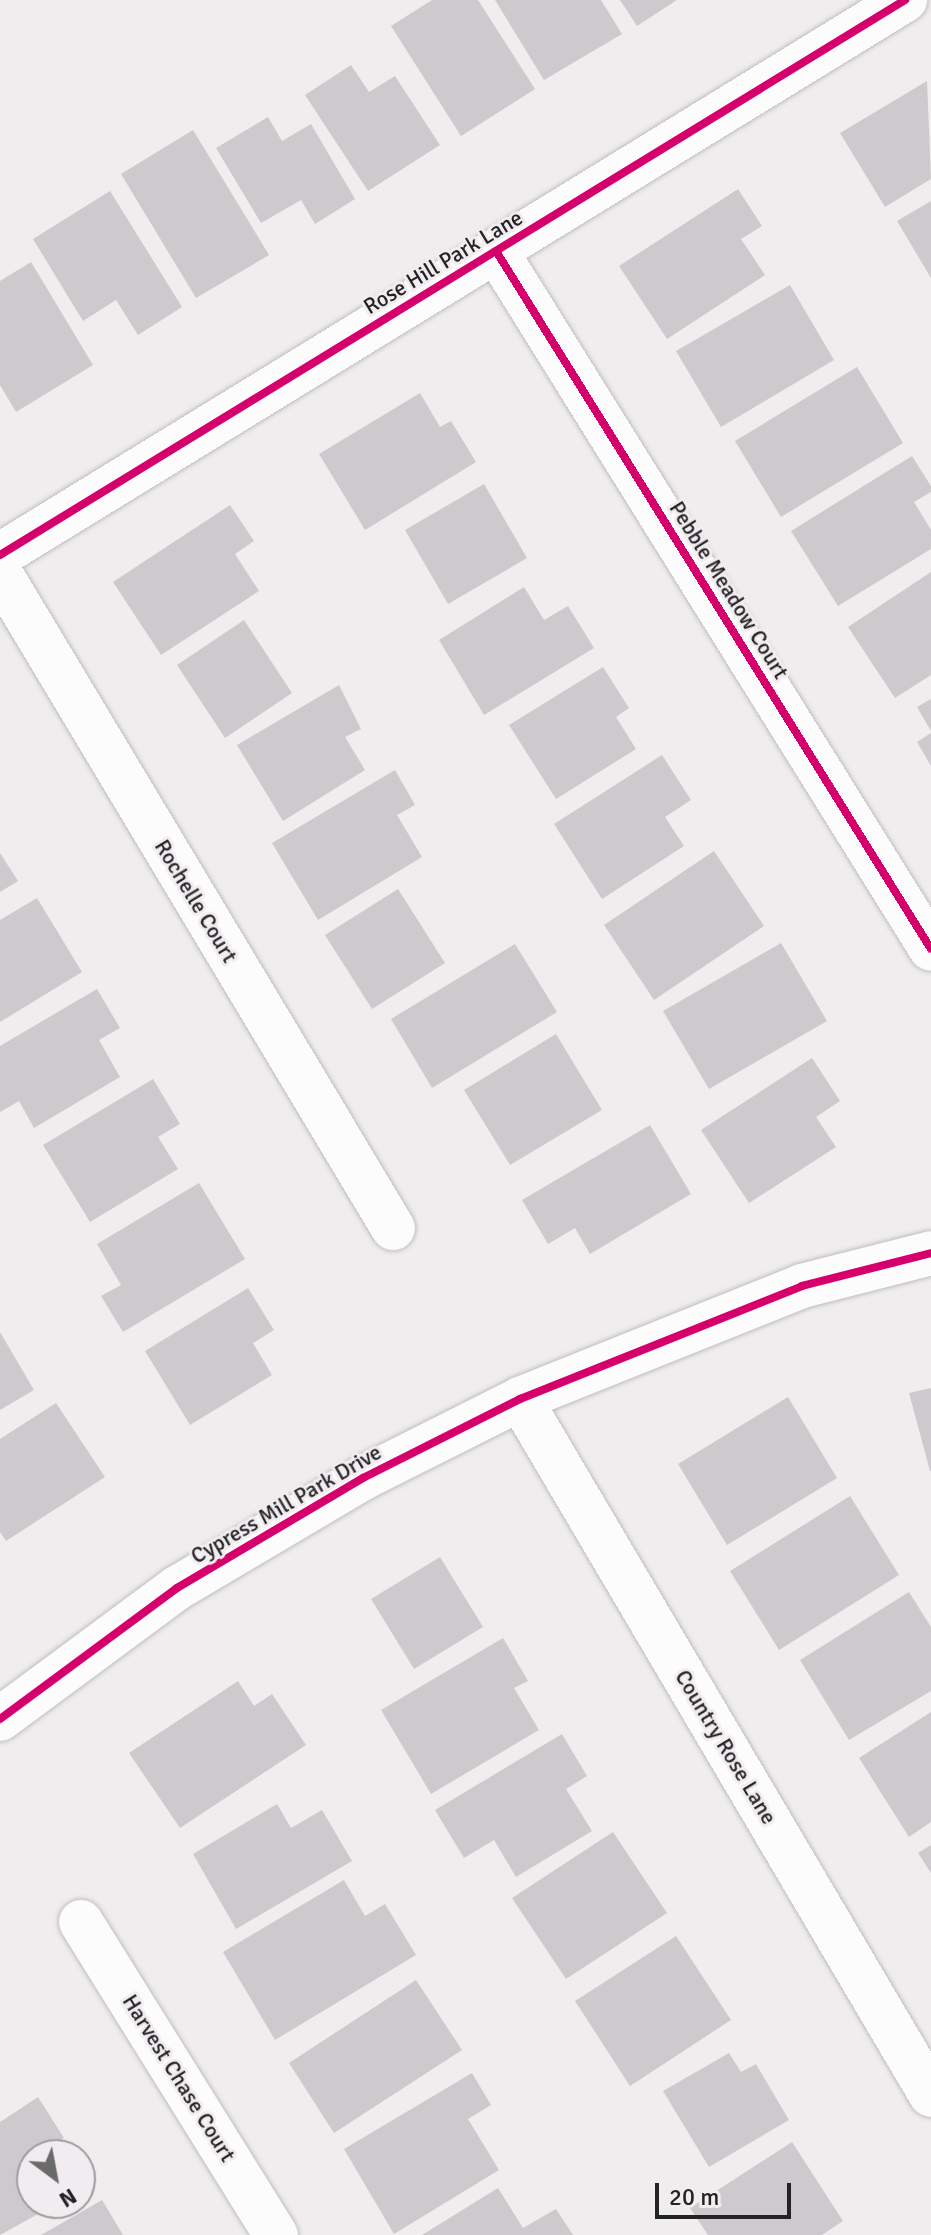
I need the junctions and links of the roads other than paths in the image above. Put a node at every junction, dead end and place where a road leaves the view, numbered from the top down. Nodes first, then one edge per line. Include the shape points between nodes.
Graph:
1 (905, 0) edge
2 (496, 251) junction
3 (0, 555) edge
4 (0, 573) edge
5 (931, 949) edge
6 (393, 1228) dead end
7 (931, 1253) edge
8 (520, 1399) junction
9 (1, 1716) edge
10 (81, 1922) dead end
11 (931, 2095) edge
12 (276, 2235) edge

1 - 2 street, Rose Hill Park Lane
2 - 3 street, Rose Hill Park Lane
2 - 5 street, Pebble Meadow Court
4 - 6 street, Rochelle Court
7 - 8 street, Cypress Mill Park Drive via 802,1286
8 - 9 street, Cypress Mill Park Drive via 363,1478 177,1588
8 - 11 street, Country Rose Lane
10 - 12 street, Harvest Chase Court

